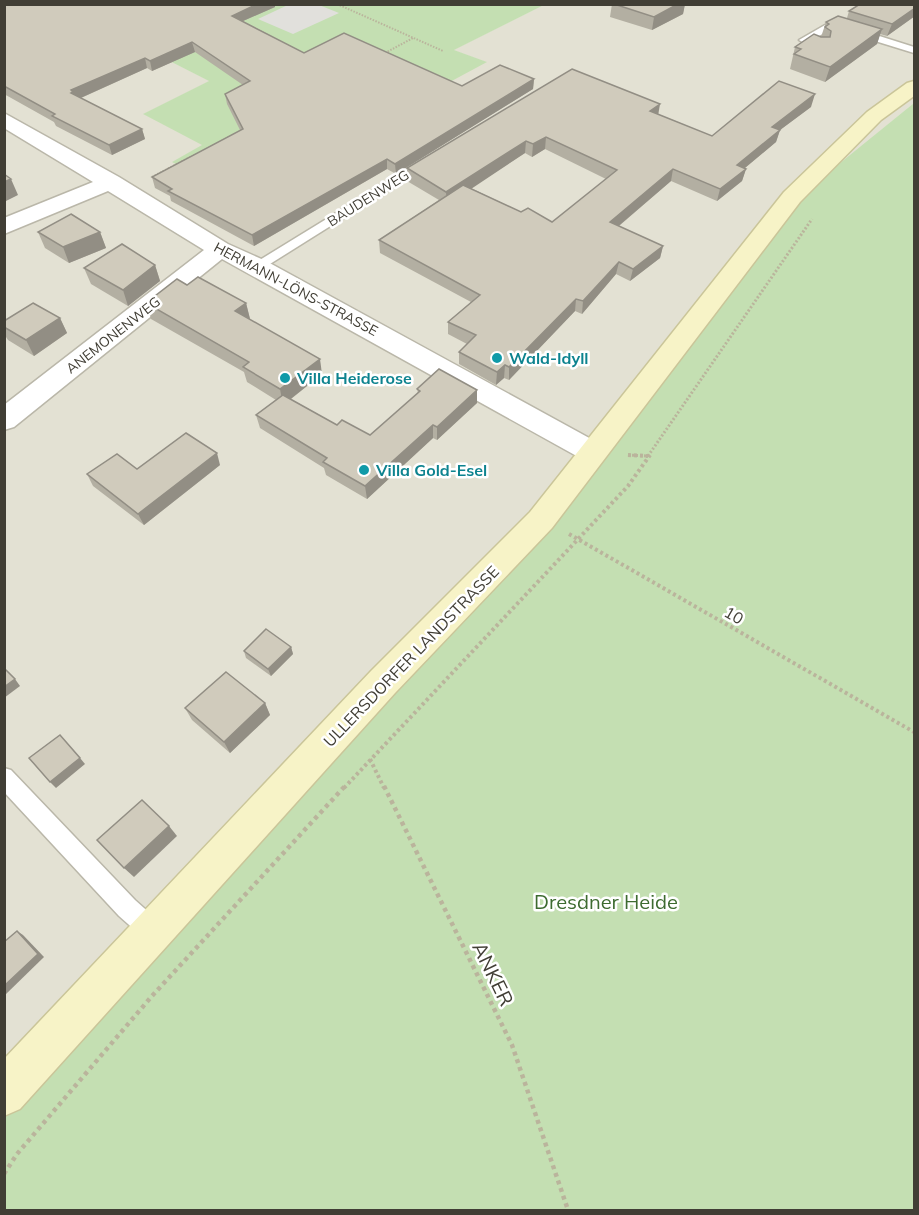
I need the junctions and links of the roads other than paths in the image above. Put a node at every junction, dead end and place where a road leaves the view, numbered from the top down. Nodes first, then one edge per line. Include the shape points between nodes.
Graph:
1 (820, 48) edge
2 (915, 50) edge
3 (915, 87) edge
4 (4, 119) edge
5 (439, 154) edge
6 (118, 187) junction
7 (4, 227) edge
8 (220, 249) junction
9 (257, 266) junction
10 (4, 420) edge
11 (592, 452) junction
12 (4, 777) edge
13 (154, 932) junction
14 (4, 1093) edge

1 - 2 lane via 804,40 832,24
3 - 11 main road, ULLERSDORFER LANDSTRASSE via 874,116 792,197
4 - 6 street, HERMANN-LÖNS-STRASSE
5 - 9 lane, BAUDENWEG
6 - 7 street
6 - 8 street, HERMANN-LÖNS-STRASSE
8 - 9 street, HERMANN-LÖNS-STRASSE
8 - 10 street, ANEMONENWEG
9 - 11 street, HERMANN-LÖNS-STRASSE
11 - 13 main road, ULLERSDORFER LANDSTRASSE via 541,520 383,681
12 - 13 lane
13 - 14 main road, ULLERSDORFER LANDSTRASSE

